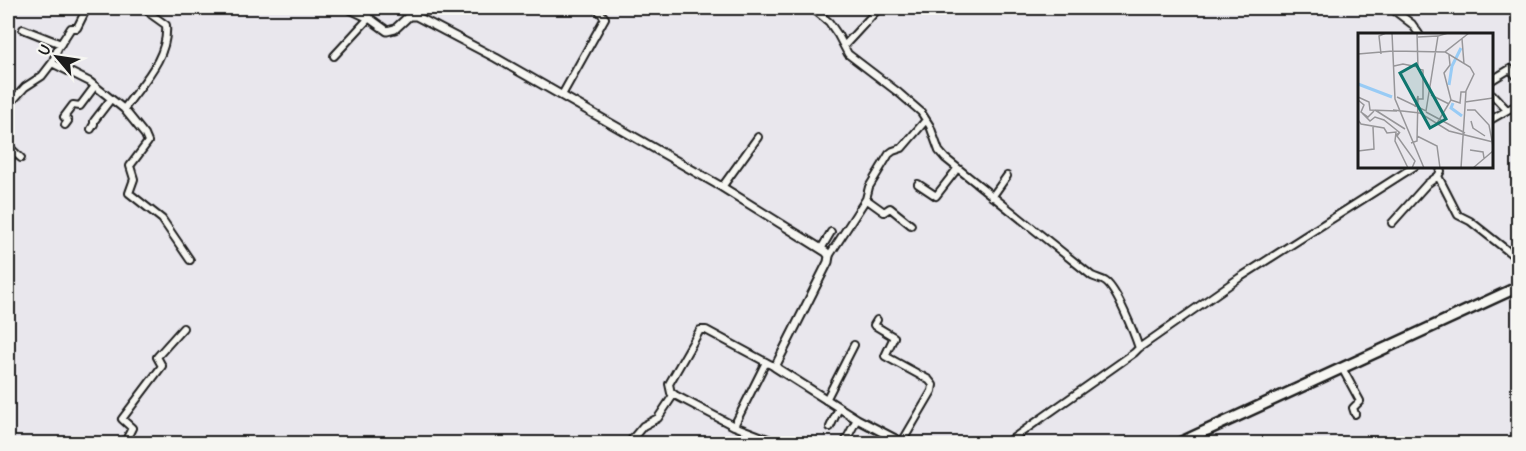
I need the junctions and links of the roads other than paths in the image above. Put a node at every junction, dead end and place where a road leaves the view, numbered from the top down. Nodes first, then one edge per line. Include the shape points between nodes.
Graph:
1 (87, 8) edge
2 (146, 8) edge
3 (348, 8) edge
4 (601, 8) edge
5 (812, 8) edge
6 (879, 8) edge
7 (1391, 8) edge
8 (369, 18) junction
9 (23, 29) dead end
10 (1418, 33) edge
11 (61, 44) junction
12 (844, 46) junction
13 (334, 56) dead end
14 (52, 63) junction
15 (1518, 78) edge
16 (1493, 79) edge
17 (95, 86) junction
18 (562, 95) junction
19 (1493, 96) edge
20 (111, 99) junction
21 (1518, 104) edge
22 (8, 106) edge
23 (124, 109) junction
24 (1507, 110) junction
25 (1493, 118) edge
26 (926, 120) junction
27 (65, 125) dead end
28 (91, 129) dead end
29 (758, 137) dead end
30 (8, 146) edge
31 (21, 158) dead end
32 (1412, 168) edge
33 (1440, 168) edge
34 (957, 169) junction
35 (1007, 176) dead end
36 (1438, 176) junction
37 (918, 184) dead end
38 (722, 187) junction
39 (992, 197) junction
40 (867, 199) junction
41 (1392, 223) dead end
42 (911, 225) dead end
43 (831, 232) dead end
44 (821, 249) junction
45 (828, 256) junction
46 (1518, 259) edge
47 (190, 260) dead end
48 (1518, 287) edge
49 (876, 320) dead end
50 (183, 328) dead end
51 (854, 345) dead end
52 (1139, 348) junction
53 (766, 362) junction
54 (775, 367) junction
55 (1342, 368) junction
56 (674, 394) junction
57 (826, 400) junction
58 (839, 408) junction
59 (1355, 414) dead end
60 (857, 419) junction
61 (734, 426) junction
62 (830, 427) dead end
63 (904, 443) edge
64 (124, 444) edge
65 (628, 444) edge
66 (781, 444) edge
67 (844, 444) edge
68 (1005, 444) edge
69 (1177, 444) edge

1 - 11 street via 77,28 71,28
2 - 23 street via 166,25 164,49
3 - 8 street
4 - 18 street via 605,18
5 - 12 street via 829,22
6 - 12 street
7 - 10 street
8 - 13 street
8 - 18 street via 390,31 409,16 416,16
9 - 11 street
11 - 14 street
12 - 26 street via 848,54 899,93
14 - 17 street
14 - 22 street
15 - 16 street via 1510,69
17 - 20 street
17 - 27 street via 80,106 73,105 64,117 68,121
18 - 38 street
19 - 24 street
20 - 23 street
20 - 28 street
21 - 24 street
23 - 47 street via 148,142 130,166 134,179 129,193 162,219
24 - 25 street
26 - 34 street via 939,151
26 - 40 street via 902,148 890,154 869,187
29 - 38 street
30 - 31 street
32 - 52 street via 1239,278
33 - 36 street
34 - 37 street via 936,196
34 - 39 street
35 - 39 street
36 - 41 street
36 - 46 street via 1458,215
38 - 44 street
39 - 52 street via 1092,276 1106,282
40 - 42 street via 884,212 889,208
40 - 45 street
43 - 44 street
44 - 45 street
45 - 54 street via 816,289
48 - 55 main road
49 - 63 street via 875,326 894,337 885,356 933,385
50 - 64 street via 157,357 162,366 122,418 132,430
51 - 57 street
52 - 68 street
53 - 54 street
53 - 56 street via 700,330 669,384
53 - 61 street
54 - 57 street
55 - 59 street via 1360,400 1353,408
55 - 69 main road
56 - 61 street
56 - 65 street via 658,418 643,426
57 - 58 street
58 - 60 street
58 - 62 street
60 - 63 street
60 - 67 street
61 - 66 street

